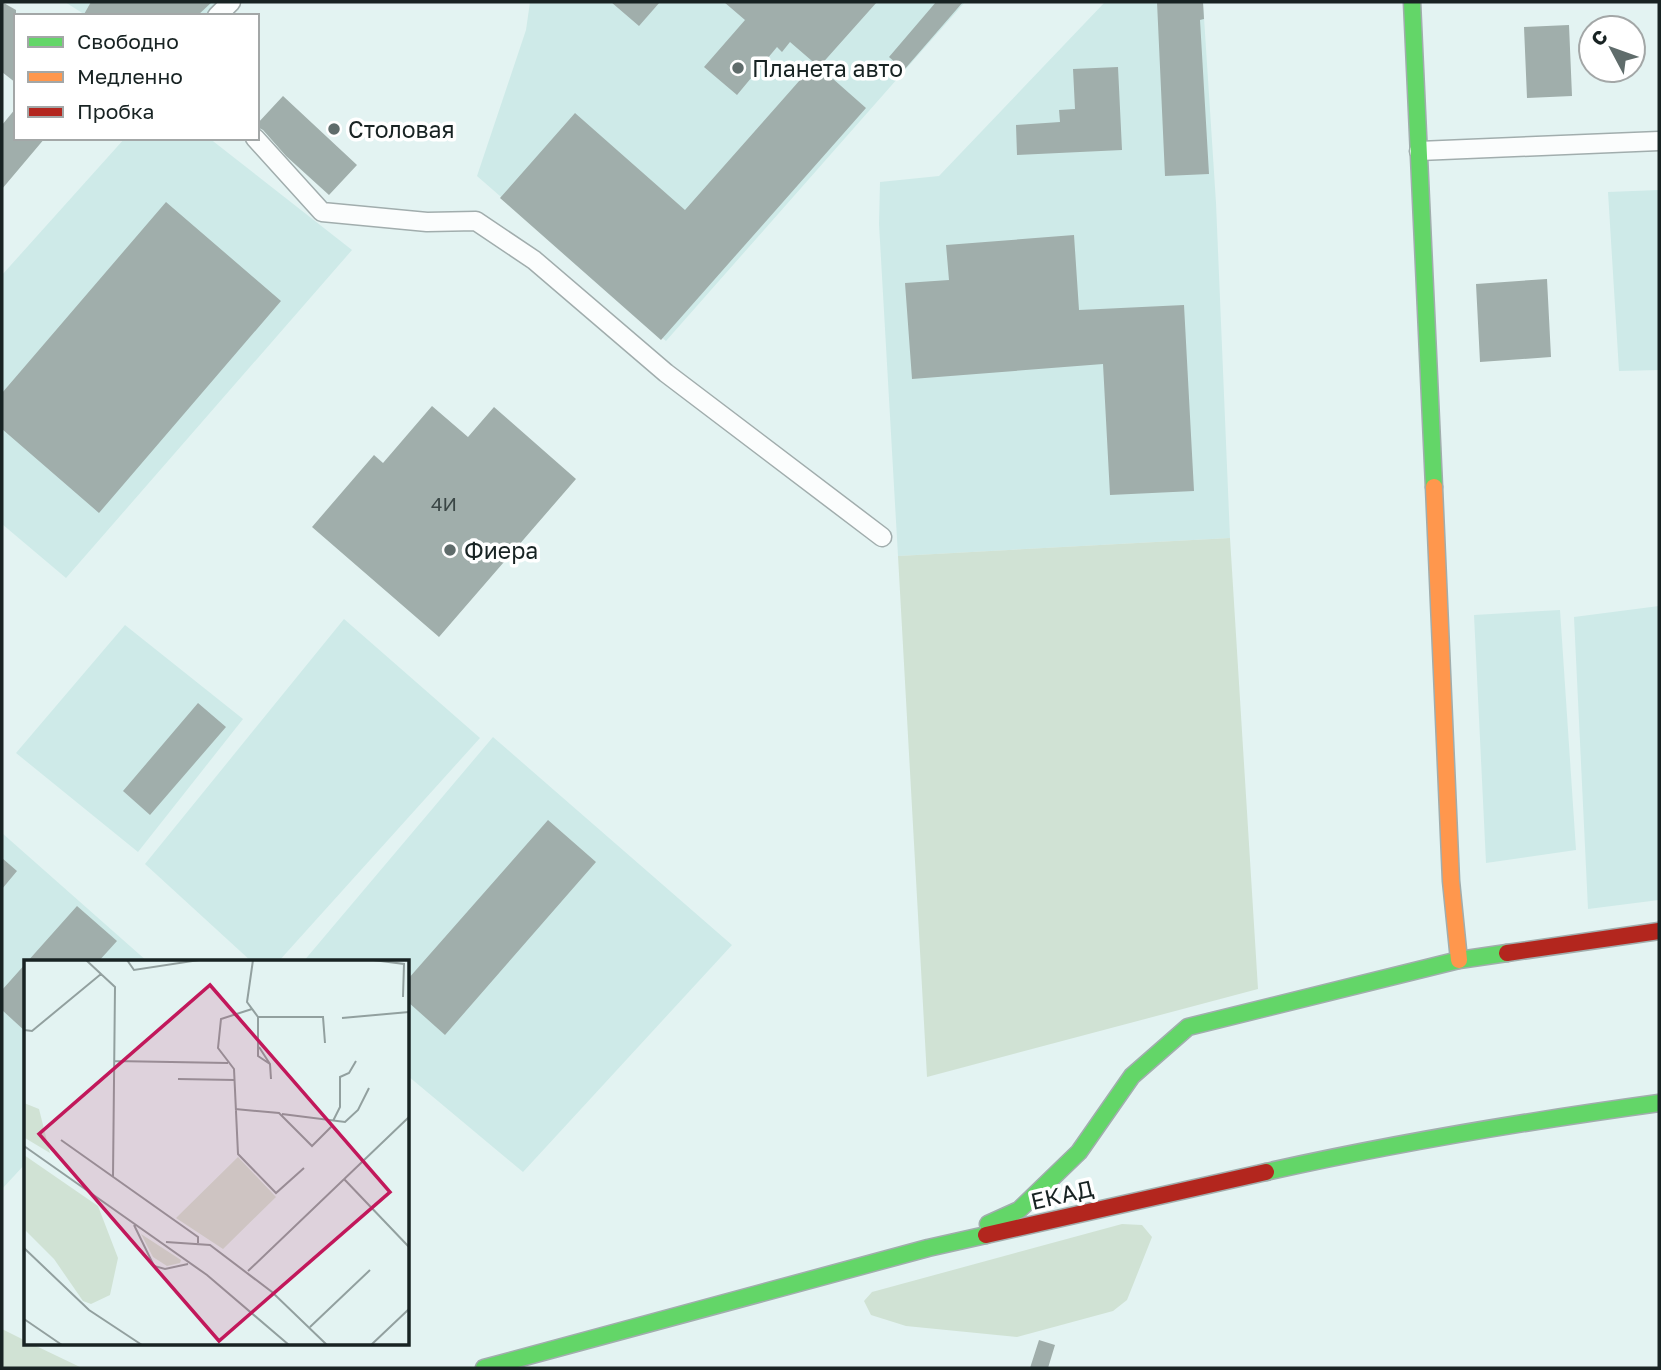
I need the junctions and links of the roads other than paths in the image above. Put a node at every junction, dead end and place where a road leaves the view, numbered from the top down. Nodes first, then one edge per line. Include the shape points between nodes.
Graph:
1 (1412, 2) edge
2 (257, 140) edge
3 (1659, 141) edge
4 (1419, 151) junction
5 (882, 537) dead end
6 (1659, 931) edge
7 (1459, 960) junction
8 (1659, 1103) edge
9 (942, 1245) junction
10 (484, 1368) edge

1 - 4 main road
2 - 5 street via 322,212 427,222 476,221 512,243 666,373
3 - 4 street
4 - 7 main road via 1451,881
6 - 7 main road
7 - 9 main road via 1188,1027 1132,1076 1079,1152 1019,1210
8 - 9 main road, ЕКАД via 1314,1161
9 - 10 main road, ЕКАД

